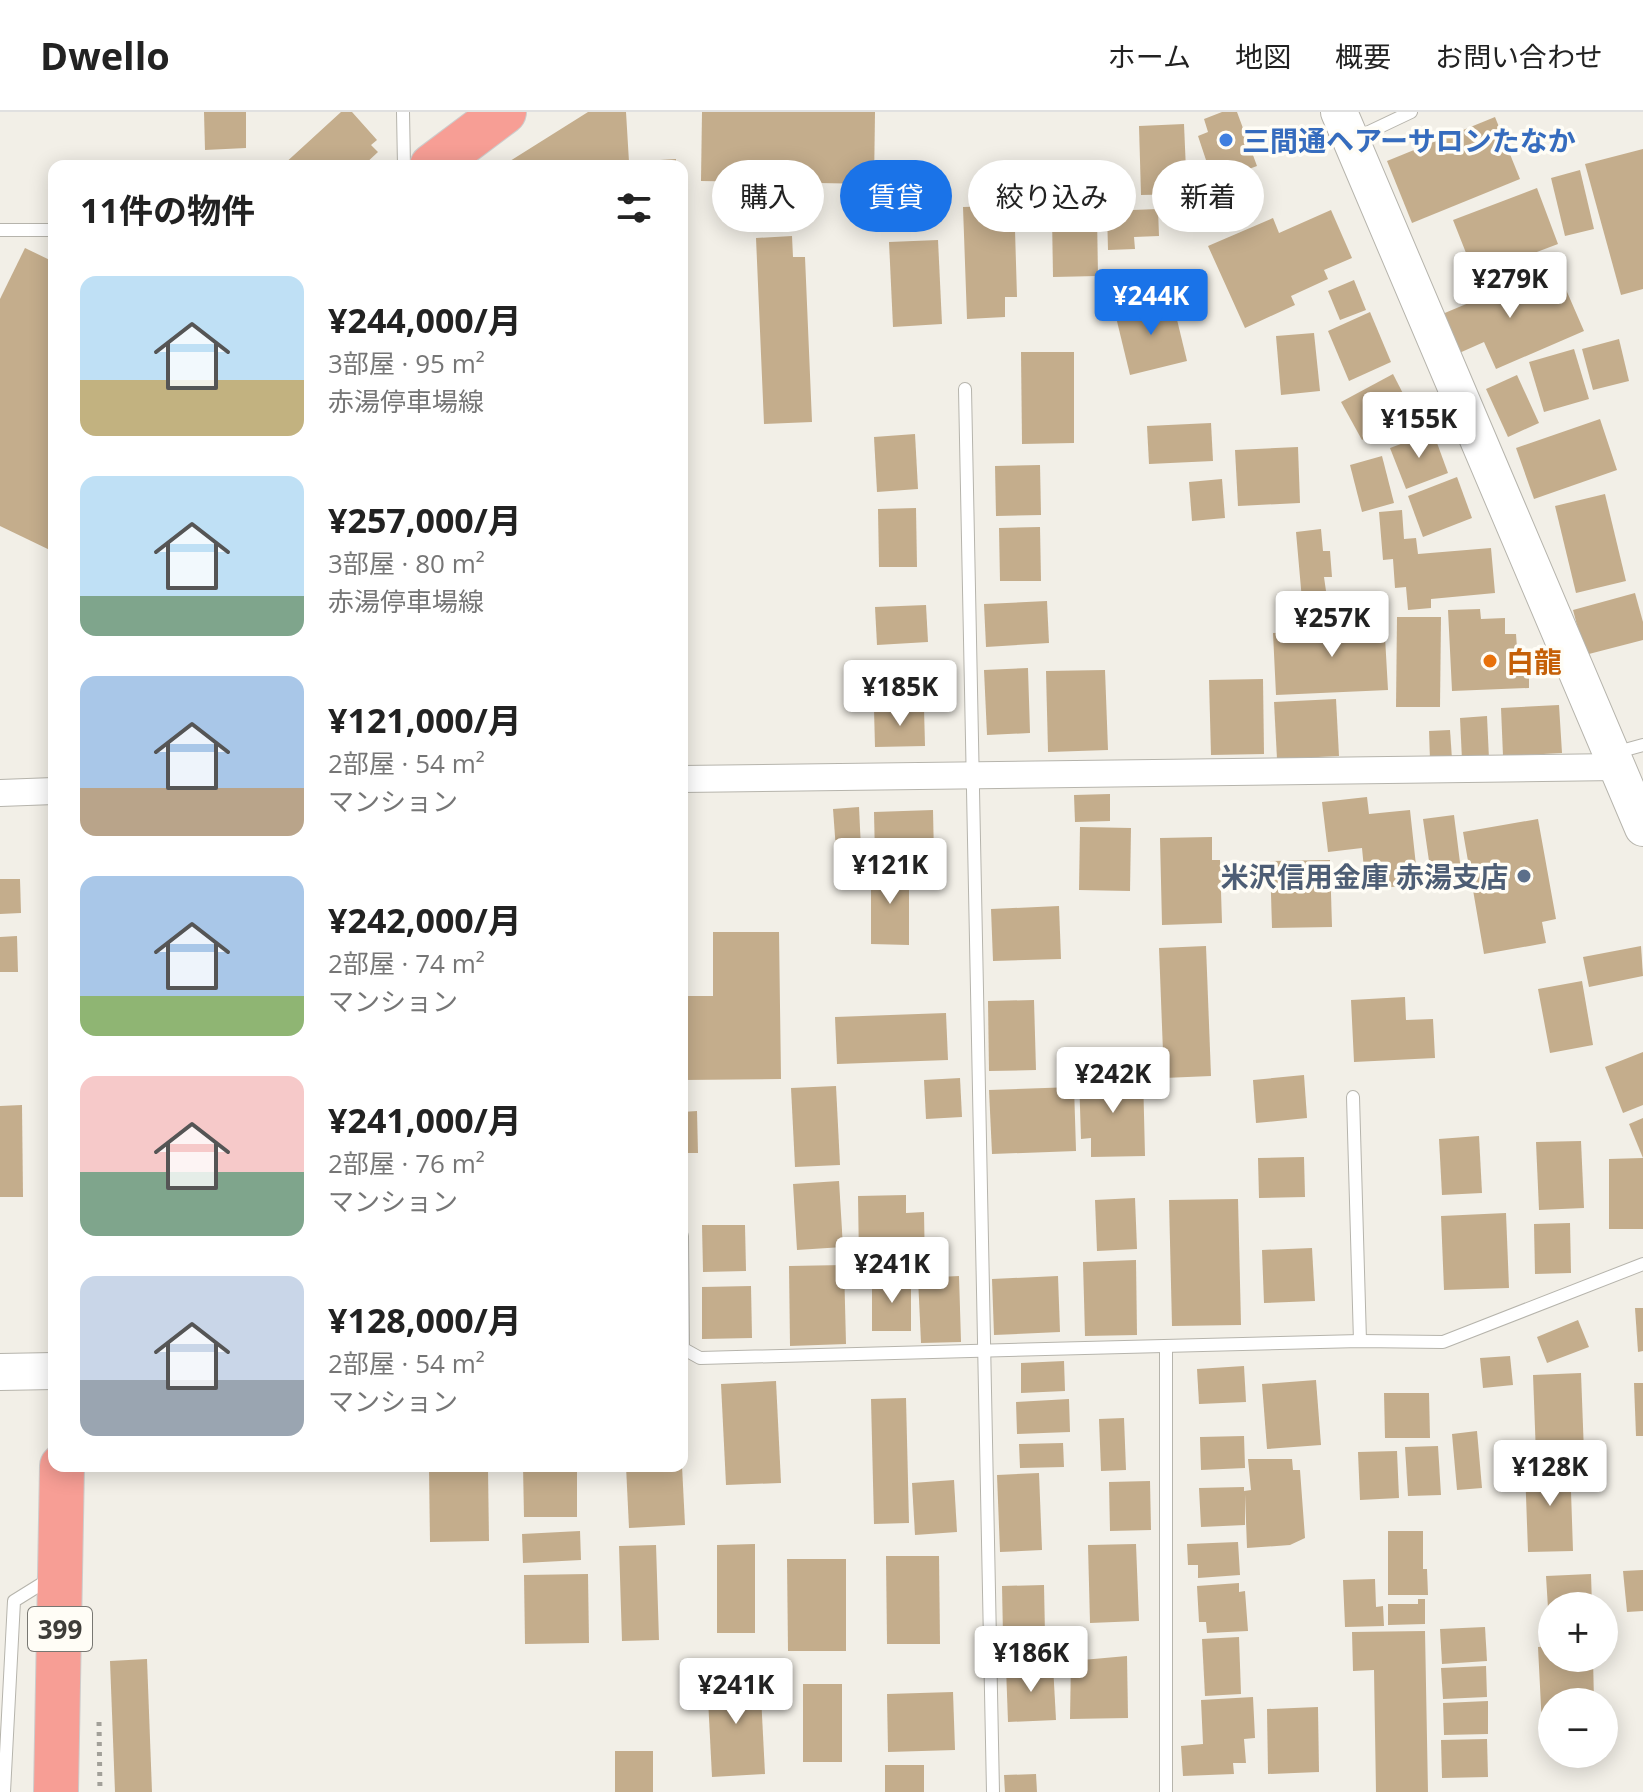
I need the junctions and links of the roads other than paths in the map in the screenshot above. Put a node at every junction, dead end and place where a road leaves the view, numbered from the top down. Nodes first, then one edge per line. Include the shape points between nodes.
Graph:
1 (403, 112) edge
2 (504, 112) edge
3 (1411, 112) edge
4 (1345, 126) edge
5 (404, 160) edge
6 (440, 160) edge
7 (0, 230) edge
8 (48, 230) edge
9 (965, 389) dead end
10 (1623, 755) edge
11 (972, 774) junction
12 (688, 779) edge
13 (48, 791) edge
14 (0, 793) edge
15 (1643, 828) edge
16 (1353, 1097) dead end
17 (1643, 1264) edge
18 (1360, 1341) junction
19 (1166, 1347) junction
20 (688, 1351) edge
21 (984, 1352) junction
22 (48, 1371) edge
23 (0, 1372) edge
24 (62, 1472) edge
25 (61, 1572) junction
26 (4, 1792) edge
27 (56, 1792) edge
28 (993, 1792) edge
29 (1166, 1792) edge

1 - 5 lane
2 - 6 highway
3 - 4 lane
4 - 10 main road
7 - 8 lane
9 - 11 lane
10 - 11 street
10 - 15 main road
11 - 12 street
11 - 21 lane
13 - 14 street
16 - 18 lane
17 - 18 lane via 1443,1342
18 - 19 lane
19 - 21 lane
19 - 29 lane
20 - 21 lane via 700,1358
21 - 28 lane
22 - 23 main road
24 - 25 highway, 399
25 - 26 lane via 14,1601
25 - 27 highway, 399

